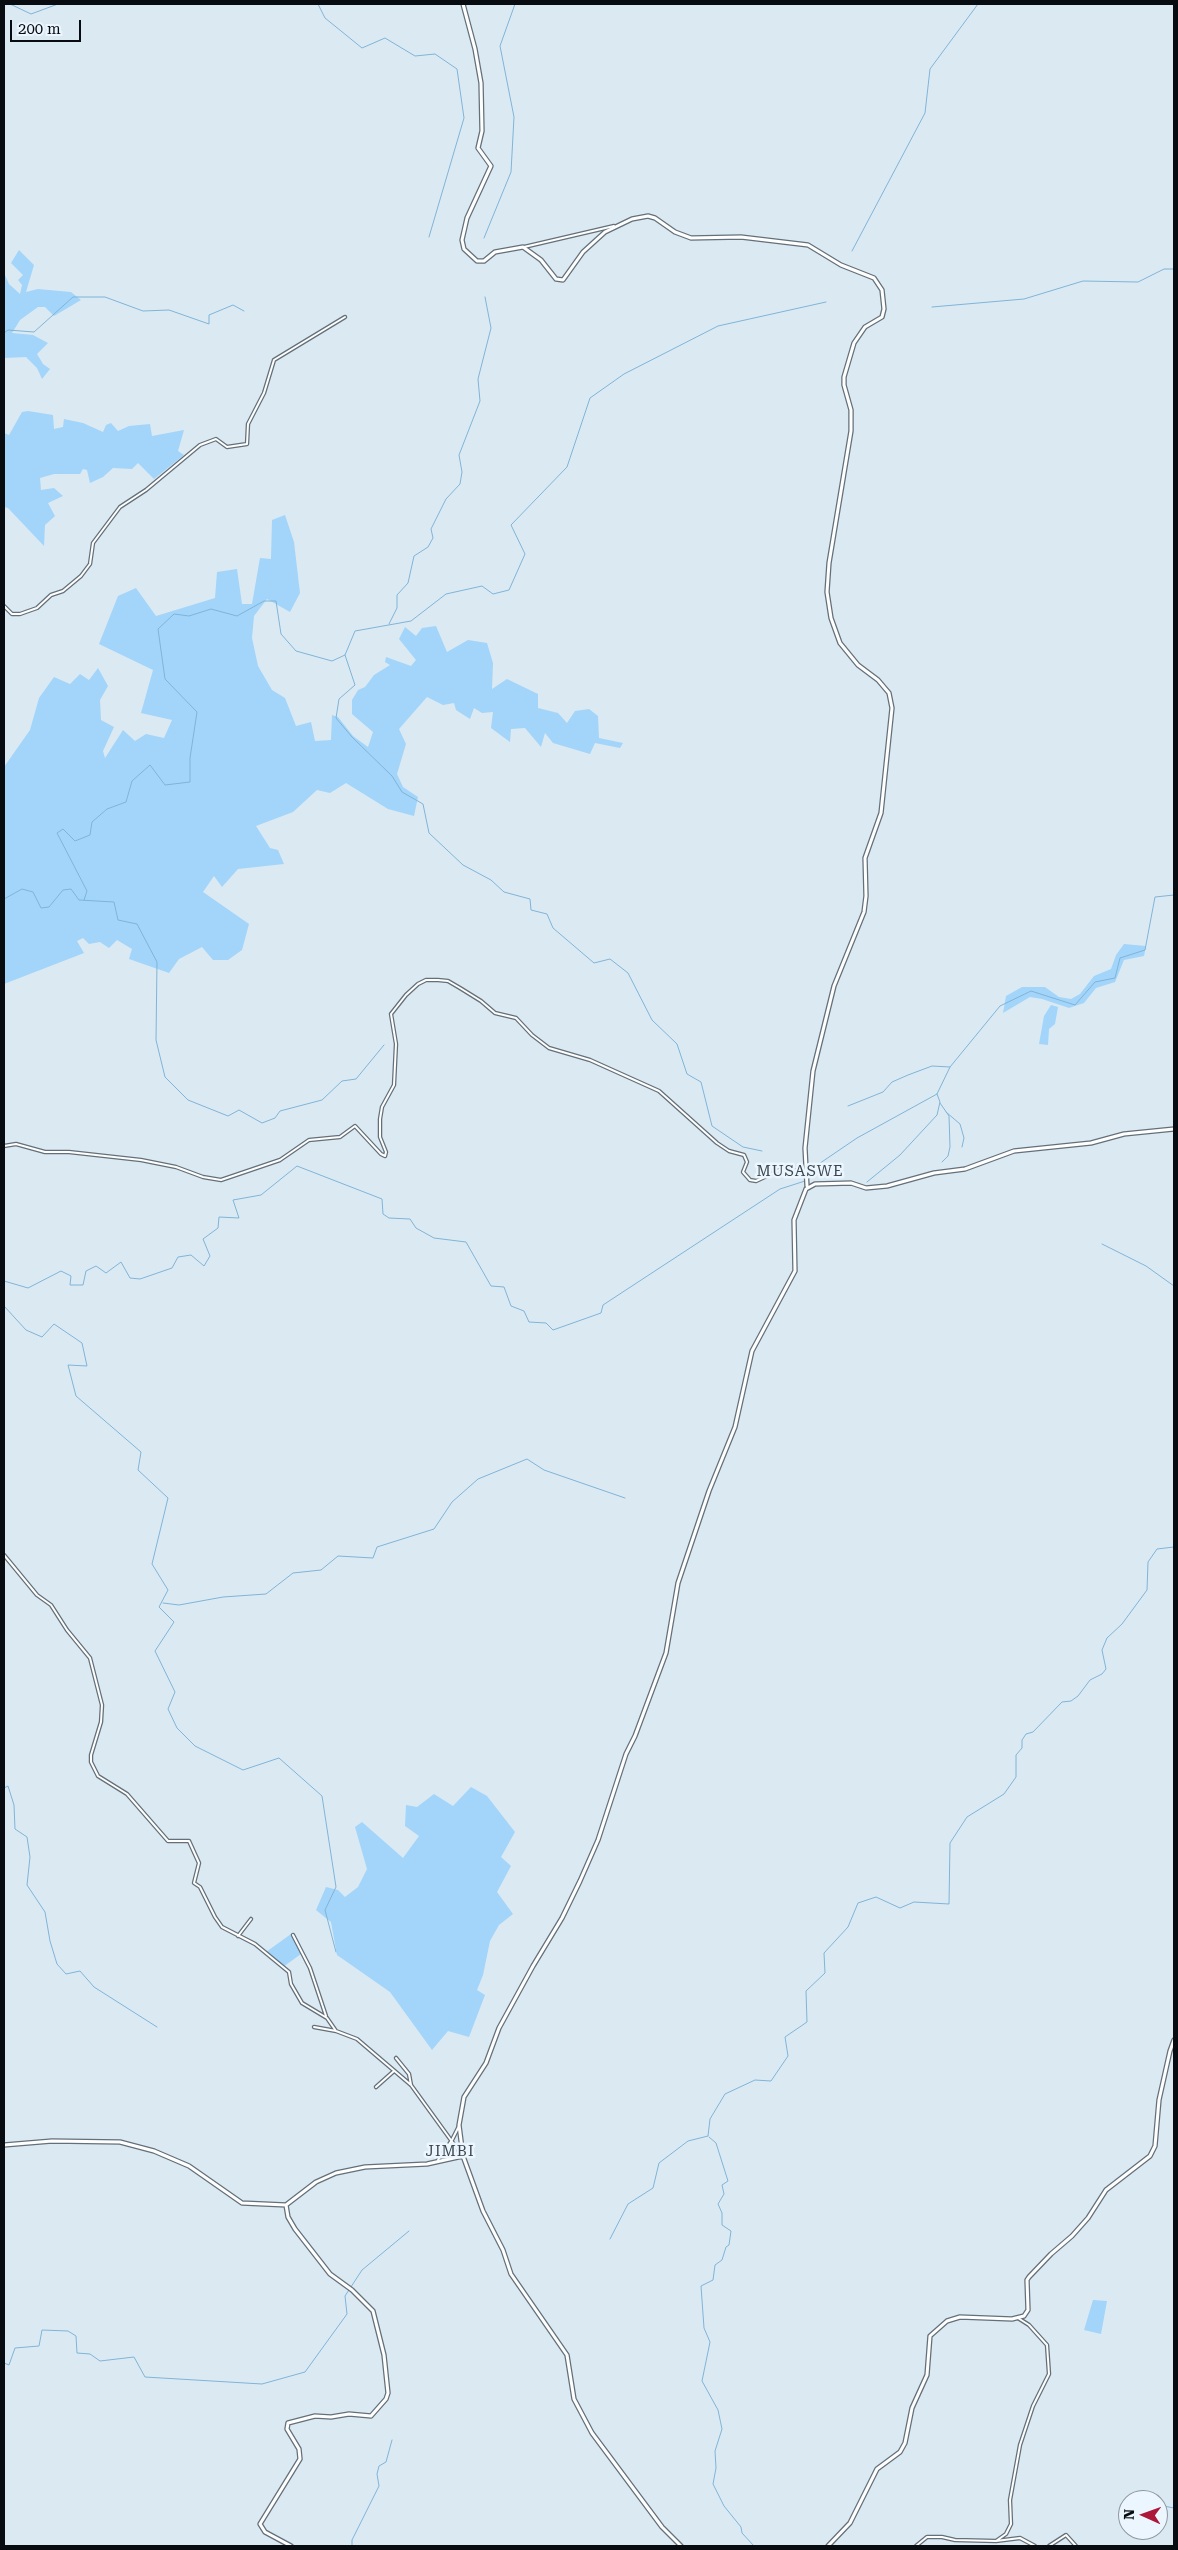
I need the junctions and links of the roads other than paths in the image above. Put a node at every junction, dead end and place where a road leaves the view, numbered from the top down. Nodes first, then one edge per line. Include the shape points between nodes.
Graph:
1 (463, 4) edge
2 (614, 226) junction
3 (523, 247) junction
4 (345, 317) dead end
5 (4, 606) edge
6 (1174, 1130) edge
7 (4, 1146) edge
8 (806, 1171) junction
9 (806, 1189) junction
10 (4, 1555) edge
11 (251, 1919) dead end
12 (293, 1935) dead end
13 (238, 1936) junction
14 (327, 2018) junction
15 (314, 2027) dead end
16 (336, 2031) junction
17 (1173, 2041) edge
18 (396, 2058) dead end
19 (394, 2071) junction
20 (411, 2085) junction
21 (376, 2087) dead end
22 (459, 2125) junction
23 (452, 2140) junction
24 (4, 2145) edge
25 (463, 2156) junction
26 (438, 2160) junction
27 (286, 2205) junction
28 (1018, 2318) junction
29 (996, 2541) junction
30 (291, 2546) edge
31 (681, 2546) edge
32 (828, 2546) edge
33 (916, 2546) edge
34 (1035, 2546) edge
35 (1049, 2546) edge
36 (1076, 2546) edge

1 - 3 street via 481,83 482,131 478,148 490,166 467,218 463,245 478,262 495,252
2 - 3 street
2 - 3 street via 583,252 564,280 556,279 540,260
2 - 8 street via 638,217 652,216 675,232 691,238 741,237 808,245 841,265 874,278 881,286 882,317 865,327 854,343 844,377 851,410 851,431 827,584 831,618 840,643 858,665 890,693 892,703 881,813 865,858 866,896 862,924 834,986 816,1056 805,1140
4 - 5 street via 274,360 264,393 248,424 247,444 227,447 216,439 200,445 120,507 93,543 92,558 86,570 63,591 51,595 37,608 20,614 12,614
6 - 9 street via 1124,1134 1091,1143 1013,1151 965,1169 934,1173 887,1186 815,1184
7 - 8 street via 16,1144 46,1152 141,1160 221,1180 280,1160 309,1140 340,1137 355,1126 385,1156 380,1119 382,1107 394,1085 396,1044 391,1014 411,989 423,981 432,980 451,983 481,1000 495,1013 516,1018 545,1046 590,1060 659,1091 717,1143 744,1155 747,1162 743,1172 750,1180 756,1181 784,1168
8 - 9 street
9 - 22 street via 794,1220 794,1271 752,1351 735,1427 678,1583 666,1653 623,1760 598,1840 562,1918 518,1992 499,2028 486,2063 464,2097
10 - 13 street via 37,1595 51,1605 90,1658 102,1705 101,1722 91,1754 94,1770 127,1794 168,1841 189,1841 199,1864 194,1882 200,1886 222,1927
11 - 13 street
12 - 14 street via 310,1968
13 - 14 street via 255,1944 289,1972 291,1984 302,2003
14 - 16 street
15 - 16 street
16 - 19 street via 357,2039
17 - 28 street via 1160,2100 1155,2146 1150,2156 1108,2188 1072,2236 1027,2280 1028,2310
18 - 20 street via 409,2074
19 - 20 street
19 - 21 street
20 - 23 street
22 - 23 street
22 - 25 street
23 - 25 street
23 - 26 street
24 - 27 street via 52,2141 120,2142 154,2151 189,2166 242,2203
25 - 26 street
25 - 31 street via 511,2274 567,2356 574,2399 592,2433 662,2527
26 - 27 street via 427,2164 365,2167 336,2173 316,2182
27 - 30 street via 295,2229 330,2274 348,2286 373,2312 384,2356 388,2396 370,2416 314,2416 288,2424 287,2429 299,2449 300,2459 260,2524 265,2532
28 - 29 street via 1047,2345 1049,2374 1033,2406 1020,2445 1010,2500 1011,2524 1006,2534
28 - 32 street via 960,2317 947,2321 930,2336 927,2375 912,2408 905,2443 900,2452 877,2469 850,2523
29 - 33 street via 927,2537
29 - 34 street via 1020,2538
35 - 36 street via 1066,2535

